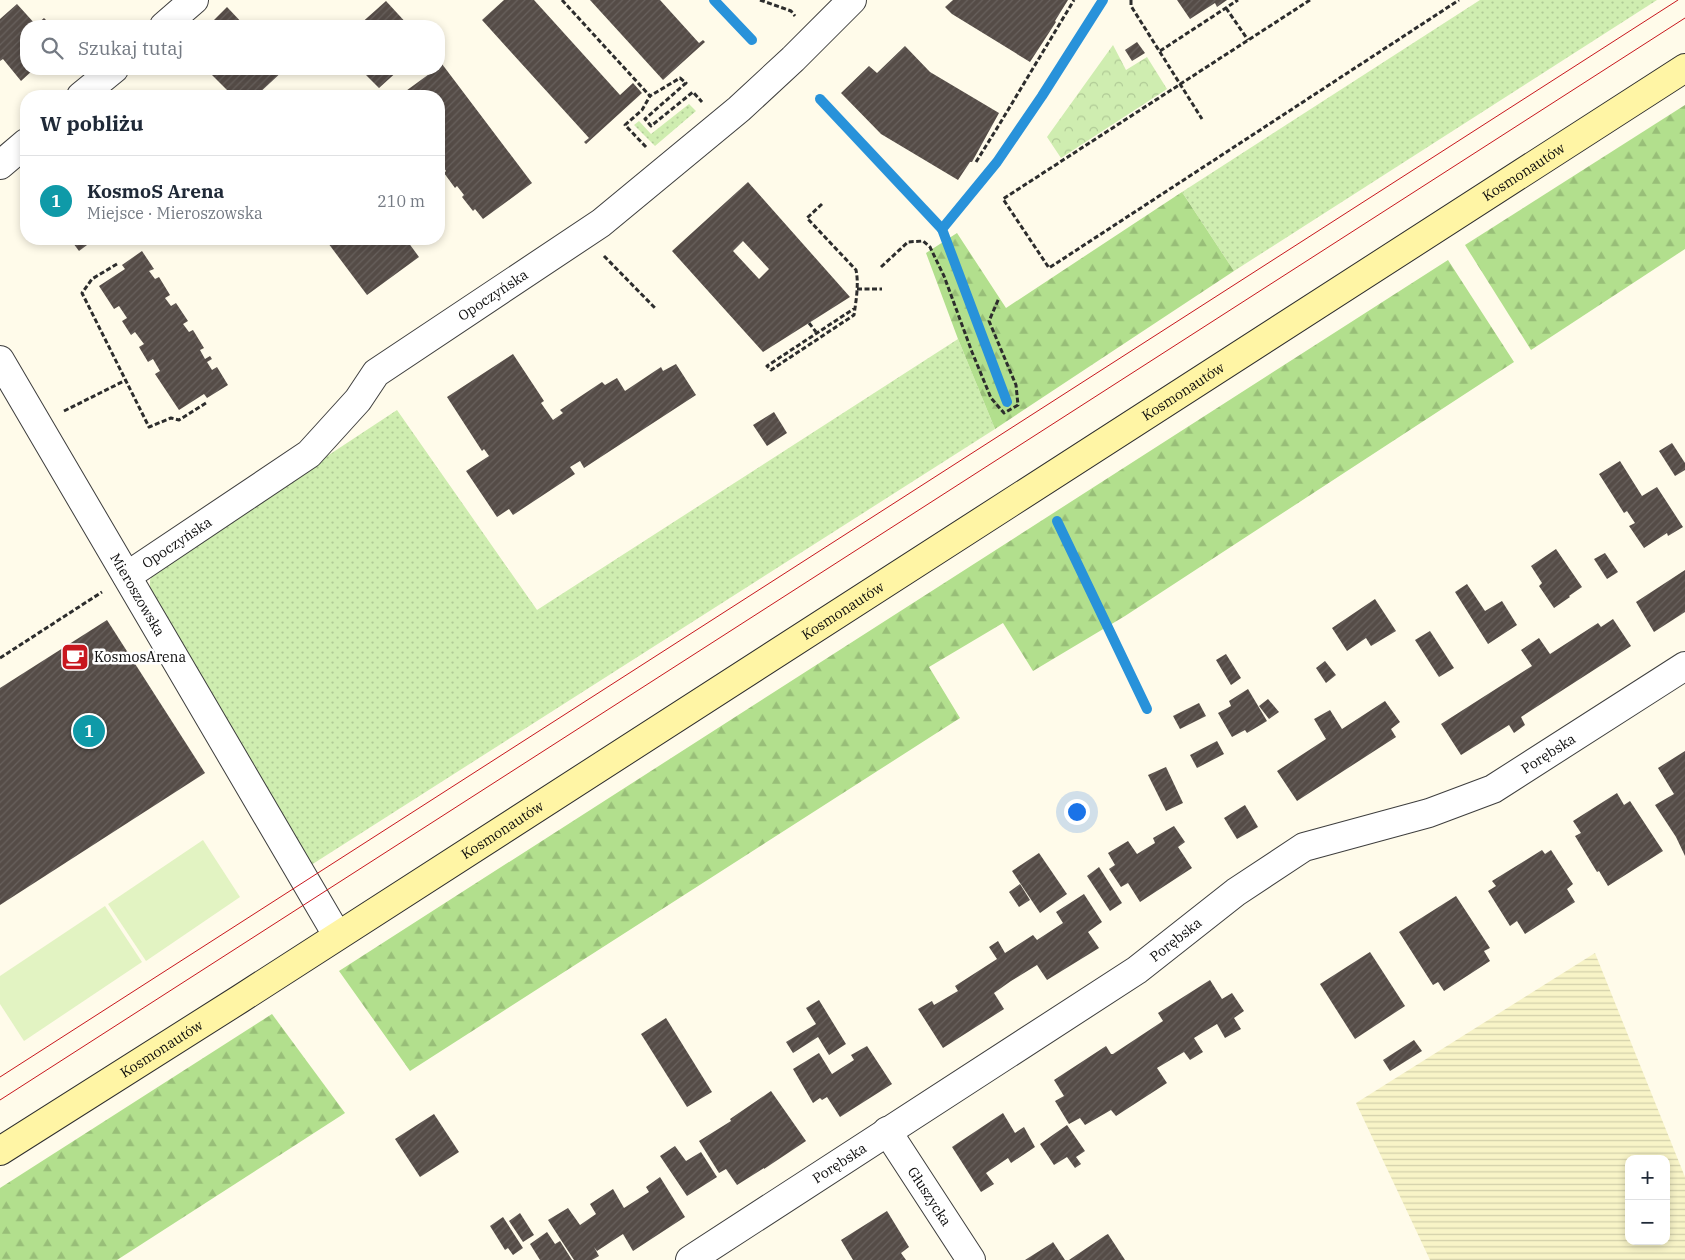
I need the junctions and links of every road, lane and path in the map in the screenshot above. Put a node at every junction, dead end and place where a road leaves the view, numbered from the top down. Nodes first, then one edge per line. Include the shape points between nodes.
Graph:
1 (194, 0) edge
2 (562, 0) edge
3 (760, 0) edge
4 (852, 0) edge
5 (1074, 0) edge
6 (1132, 0) edge
7 (1238, 0) edge
8 (1310, 0) edge
9 (1459, 0) edge
10 (1226, 8) junction
11 (171, 20) edge
12 (801, 22) dead end
13 (1248, 41) junction
14 (1160, 51) junction
15 (1685, 68) edge
16 (107, 75) edge
17 (1181, 85) junction
18 (88, 90) edge
19 (693, 92) dead end
20 (650, 96) junction
21 (1202, 119) dead end
22 (20, 148) edge
23 (648, 149) dead end
24 (976, 162) dead end
25 (0, 165) edge
26 (822, 204) dead end
27 (599, 250) dead end
28 (117, 264) dead end
29 (881, 267) dead end
30 (857, 289) junction
31 (882, 289) dead end
32 (999, 298) dead end
33 (655, 308) dead end
34 (855, 308) junction
35 (809, 323) dead end
36 (817, 332) junction
37 (0, 360) edge
38 (126, 380) junction
39 (206, 403) dead end
40 (37, 423) junction
41 (127, 576) junction
42 (0, 658) edge
43 (1685, 666) edge
44 (337, 935) junction
45 (887, 1132) junction
46 (0, 1151) edge
47 (690, 1260) edge
48 (971, 1260) edge

1 - 11 street
2 - 20 path
3 - 12 path via 791,11
4 - 41 street, Opoczyńska via 746,102 601,223 376,373 358,400 309,454
5 - 24 path
6 - 14 path via 1131,6
7 - 10 path
8 - 13 path
9 - 17 path via 1048,268 1003,199
10 - 13 path
10 - 14 path
13 - 17 path
14 - 17 path
15 - 44 main road, Kosmonautów
16 - 18 street
17 - 21 path
19 - 20 path via 651,126 645,120 686,83 680,78
20 - 23 path via 642,110 624,124
22 - 25 street
26 - 30 path via 807,218 856,270
27 - 33 path
28 - 38 path via 92,279 82,293
29 - 32 path via 908,242 923,241 930,247 991,398 1004,413 1018,405 1016,385 990,321
30 - 31 path
30 - 34 path
34 - 36 path
34 - 36 path via 854,315 771,370 767,366
35 - 36 path
37 - 40 street, Mieroszowska
38 - 39 path via 149,427 171,418 179,420
38 - 40 path
40 - 41 street, Mieroszowska
41 - 42 path
41 - 44 street, Mieroszowska
43 - 45 street, Porębska via 1493,789 1429,813 1304,847 1236,892 1136,970
44 - 46 main road, Kosmonautów
45 - 47 street, Porębska
45 - 48 street, Głuszycka

